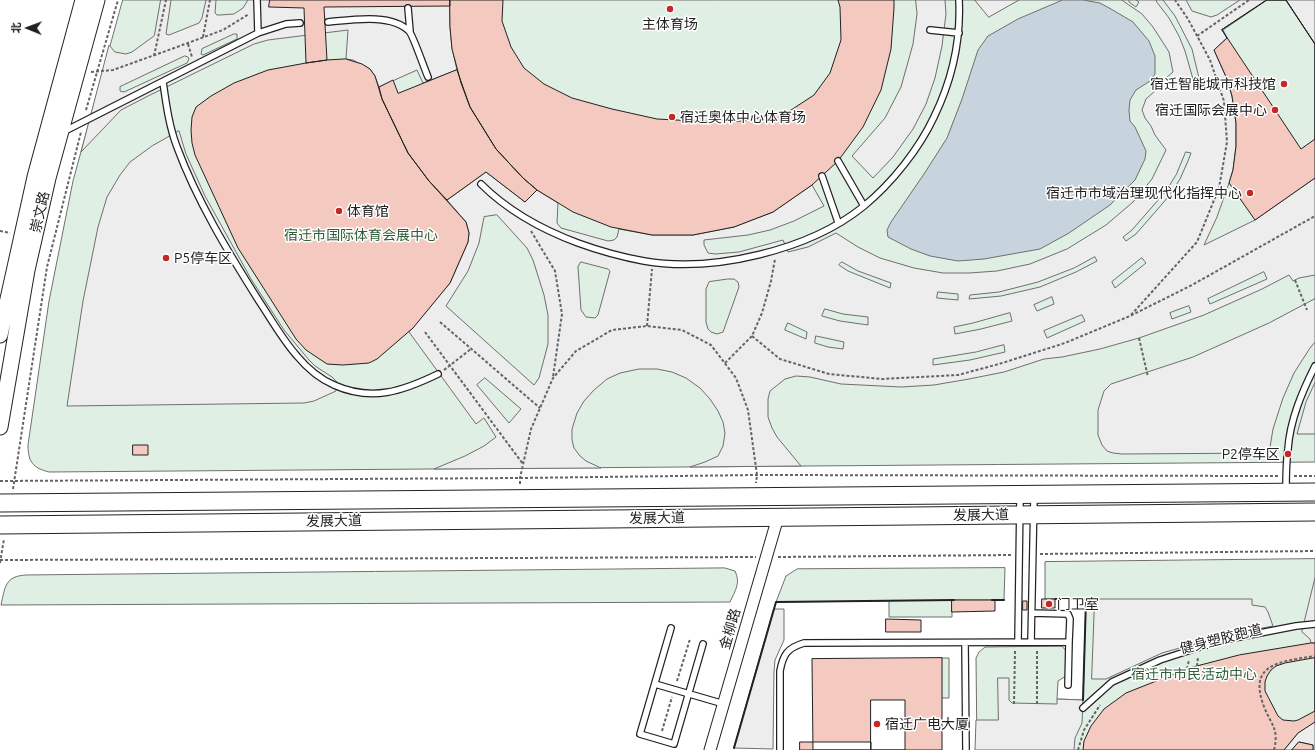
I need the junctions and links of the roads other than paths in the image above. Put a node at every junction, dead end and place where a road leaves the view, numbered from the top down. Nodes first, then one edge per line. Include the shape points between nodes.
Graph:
1 (83, 0) edge
2 (97, 0) edge
3 (257, 0) edge
4 (959, 0) edge
5 (408, 8) dead end
6 (328, 22) dead end
7 (300, 23) dead end
8 (930, 30) dead end
9 (410, 31) junction
10 (258, 33) junction
11 (958, 33) junction
12 (428, 76) dead end
13 (163, 82) junction
14 (59, 134) junction
15 (838, 161) dead end
16 (822, 176) dead end
17 (481, 184) dead end
18 (864, 206) junction
19 (838, 222) junction
20 (0, 335) edge
21 (1315, 366) edge
22 (438, 374) road end
23 (0, 427) edge
24 (1286, 484) junction
25 (1315, 492) edge
26 (1027, 495) junction
27 (5, 503) edge
28 (1315, 512) edge
29 (1027, 514) junction
30 (778, 516) junction
31 (3, 525) edge
32 (1032, 614) junction
33 (1315, 617) edge
34 (1314, 624) edge
35 (672, 628) dead end
36 (1016, 642) junction
37 (1034, 642) junction
38 (1069, 642) junction
39 (965, 643) junction
40 (703, 644) dead end
41 (655, 684) junction
42 (1068, 685) dead end
43 (689, 694) junction
44 (724, 704) junction
45 (1082, 708) dead end
46 (710, 750) edge
47 (780, 750) edge
48 (966, 750) edge

1 - 20 street, 崇文路 via 35,176
2 - 14 street, 崇文路
3 - 10 lane
4 - 11 lane
5 - 9 lane
6 - 9 lane via 388,20
7 - 10 lane via 286,24
8 - 11 lane
9 - 12 lane
10 - 13 lane
11 - 18 lane via 954,66 944,96 929,127 916,149 888,183
13 - 14 lane
13 - 22 lane via 175,140 193,185 237,266 296,355 324,380 358,393 391,392
14 - 23 street, 崇文路 via 27,270
15 - 18 lane
16 - 19 lane
17 - 19 lane via 491,194 553,234 602,252 653,262 714,263 746,257 820,233
18 - 19 lane
21 - 24 lane via 1301,396 1292,427
24 - 25 main road, 发展大道
24 - 26 main road, 发展大道
26 - 27 main road, 发展大道
26 - 29 lane
26 - 29 lane
28 - 29 main road, 发展大道
29 - 30 main road, 发展大道
29 - 32 lane
29 - 36 lane
30 - 31 main road, 发展大道
30 - 44 street, 金柳路
32 - 37 lane
32 - 38 lane via 1068,614
33 - 34 lane
34 - 45 lane via 1229,639 1160,660 1112,682
35 - 41 lane
36 - 37 lane
36 - 39 lane
37 - 38 lane
38 - 42 lane
39 - 47 lane via 804,643 794,646 788,652 780,671
39 - 48 lane
40 - 43 lane
41 - 43 lane
41 - 43 lane via 640,734 674,744
43 - 44 lane
44 - 46 street, 金柳路

